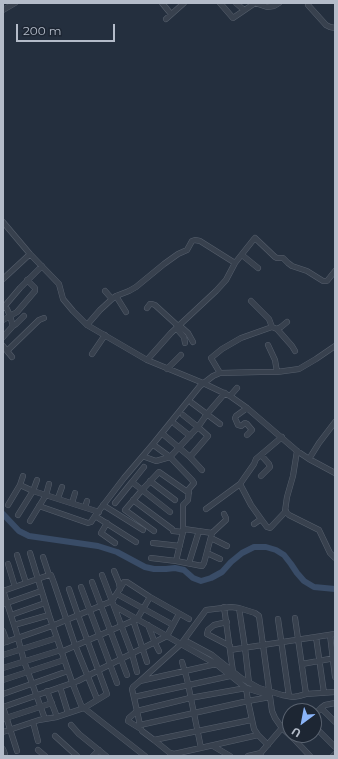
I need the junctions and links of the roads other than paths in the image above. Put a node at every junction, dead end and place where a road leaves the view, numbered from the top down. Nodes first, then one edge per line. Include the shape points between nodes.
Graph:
1 (15, 3) edge
2 (162, 3) edge
3 (184, 3) edge
4 (220, 3) edge
5 (236, 3) edge
6 (279, 3) edge
7 (257, 4) edge
8 (308, 5) dead end
9 (3, 10) edge
10 (244, 10) junction
11 (171, 14) junction
12 (166, 19) dead end
13 (335, 28) edge
14 (3, 222) edge
15 (30, 254) junction
16 (242, 255) junction
17 (235, 263) junction
18 (42, 266) junction
19 (258, 268) dead end
20 (335, 271) edge
21 (3, 279) edge
22 (27, 280) junction
23 (105, 291) dead end
24 (114, 298) junction
25 (251, 301) dead end
26 (5, 308) edge
27 (147, 308) dead end
28 (126, 312) dead end
29 (12, 315) junction
30 (24, 316) dead end
31 (44, 318) dead end
32 (3, 320) edge
33 (287, 322) dead end
34 (87, 325) junction
35 (13, 326) junction
36 (178, 326) junction
37 (275, 328) junction
38 (105, 335) junction
39 (3, 337) edge
40 (193, 342) dead end
41 (186, 343) dead end
42 (268, 345) dead end
43 (3, 346) edge
44 (335, 346) edge
45 (7, 351) junction
46 (295, 352) dead end
47 (92, 354) dead end
48 (181, 354) dead end
49 (12, 357) dead end
50 (147, 360) junction
51 (167, 369) junction
52 (277, 372) junction
53 (220, 373) junction
54 (203, 384) junction
55 (237, 388) dead end
56 (227, 395) junction
57 (192, 403) dead end
58 (247, 408) junction
59 (207, 414) junction
60 (183, 415) dead end
61 (335, 422) edge
62 (175, 424) dead end
63 (220, 424) dead end
64 (198, 426) junction
65 (164, 435) dead end
66 (190, 436) junction
67 (247, 436) dead end
68 (282, 437) junction
69 (155, 446) dead end
70 (179, 448) junction
71 (297, 451) junction
72 (261, 455) junction
73 (146, 457) dead end
74 (170, 457) junction
75 (190, 457) junction
76 (309, 459) junction
77 (144, 467) dead end
78 (202, 470) dead end
79 (335, 473) edge
80 (23, 476) dead end
81 (261, 476) dead end
82 (37, 480) dead end
83 (150, 481) junction
84 (132, 482) junction
85 (49, 484) dead end
86 (240, 484) junction
87 (20, 485) junction
88 (62, 487) dead end
89 (142, 490) junction
90 (33, 491) junction
91 (75, 493) dead end
92 (188, 493) junction
93 (46, 495) junction
94 (58, 498) junction
95 (133, 500) junction
96 (175, 500) dead end
97 (87, 501) dead end
98 (72, 503) junction
99 (115, 503) dead end
100 (104, 505) junction
101 (8, 506) dead end
102 (39, 506) junction
103 (85, 507) junction
104 (206, 509) dead end
105 (170, 512) dead end
106 (286, 512) junction
107 (97, 514) junction
108 (224, 514) dead end
109 (18, 515) dead end
110 (261, 520) junction
111 (30, 521) dead end
112 (107, 523) junction
113 (254, 524) dead end
114 (143, 530) dead end
115 (183, 530) junction
116 (199, 530) junction
117 (154, 531) dead end
118 (212, 535) junction
119 (136, 542) dead end
120 (116, 543) dead end
121 (153, 544) dead end
122 (180, 546) junction
123 (227, 546) dead end
124 (30, 553) dead end
125 (207, 553) junction
126 (17, 555) dead end
127 (43, 557) dead end
128 (151, 558) dead end
129 (335, 558) edge
130 (220, 559) dead end
131 (176, 561) junction
132 (8, 564) dead end
133 (189, 564) junction
134 (114, 571) dead end
135 (102, 574) dead end
136 (49, 576) junction
137 (37, 580) junction
138 (92, 582) dead end
139 (26, 583) junction
140 (15, 587) junction
141 (81, 587) dead end
142 (69, 589) dead end
143 (3, 591) edge
144 (41, 591) junction
145 (118, 592) junction
146 (150, 597) junction
147 (5, 603) edge
148 (45, 603) junction
149 (113, 604) junction
150 (100, 605) junction
151 (224, 607) junction
152 (239, 608) junction
153 (142, 609) junction
154 (89, 610) junction
155 (179, 614) junction
156 (11, 615) junction
157 (49, 615) junction
158 (78, 615) junction
159 (295, 618) dead end
160 (135, 619) junction
161 (189, 619) dead end
162 (278, 619) dead end
163 (66, 620) junction
164 (227, 622) junction
165 (148, 625) junction
166 (173, 625) junction
167 (14, 626) junction
168 (52, 626) junction
169 (121, 626) junction
170 (3, 630) edge
171 (110, 631) junction
172 (99, 635) junction
173 (333, 635) edge
174 (167, 636) junction
175 (316, 637) junction
176 (18, 638) junction
177 (57, 638) junction
178 (87, 640) junction
179 (299, 640) junction
180 (5, 642) edge
181 (182, 642) junction
182 (154, 643) junction
183 (281, 643) junction
184 (75, 645) junction
185 (263, 645) junction
186 (143, 648) junction
187 (230, 648) junction
188 (245, 648) junction
189 (21, 649) junction
190 (61, 651) junction
191 (159, 651) dead end
192 (132, 654) junction
193 (3, 655) edge
194 (334, 658) edge
195 (121, 659) junction
196 (64, 660) junction
197 (24, 661) junction
198 (319, 661) junction
199 (148, 662) dead end
200 (182, 662) dead end
201 (110, 664) junction
202 (216, 664) junction
203 (302, 664) junction
204 (3, 668) edge
205 (99, 670) junction
206 (68, 671) junction
207 (185, 671) junction
208 (28, 672) junction
209 (137, 672) dead end
210 (232, 674) junction
211 (127, 675) dead end
212 (88, 676) junction
213 (335, 676) edge
214 (3, 680) edge
215 (140, 681) junction
216 (72, 683) junction
217 (117, 683) dead end
218 (32, 684) junction
219 (188, 685) junction
220 (247, 685) junction
221 (60, 688) junction
222 (47, 691) junction
223 (335, 692) edge
224 (3, 694) edge
225 (269, 694) junction
226 (306, 694) junction
227 (324, 694) junction
228 (36, 695) junction
229 (288, 696) junction
230 (134, 697) junction
231 (190, 698) junction
232 (97, 700) junction
233 (248, 702) junction
234 (52, 703) junction
235 (335, 703) edge
236 (41, 706) junction
237 (3, 707) edge
238 (322, 707) edge
239 (84, 708) junction
240 (322, 709) edge
241 (137, 711) junction
242 (68, 713) junction
243 (194, 714) junction
244 (57, 717) junction
245 (5, 719) edge
246 (45, 719) junction
247 (251, 720) junction
248 (33, 722) junction
249 (335, 722) edge
250 (72, 725) dead end
251 (140, 727) junction
252 (282, 728) joint
253 (10, 730) junction
254 (197, 731) junction
255 (3, 732) edge
256 (322, 734) edge
257 (258, 735) junction
258 (55, 736) dead end
259 (154, 740) junction
260 (38, 741) dead end
261 (300, 743) edge
262 (268, 744) junction
263 (213, 746) junction
264 (335, 747) edge
265 (201, 748) junction
266 (38, 750) dead end
267 (17, 751) dead end
268 (102, 754) edge
269 (260, 754) edge
270 (45, 756) edge
271 (76, 756) edge
272 (93, 756) edge
273 (145, 756) edge
274 (230, 756) edge
275 (248, 756) edge
276 (310, 756) edge

1 - 9 street
2 - 11 street
3 - 11 street
4 - 10 street via 232,18
5 - 10 street
6 - 7 street via 268,7
7 - 10 street
8 - 13 street via 324,24
11 - 12 street
14 - 15 street
15 - 18 street
15 - 21 street
16 - 17 street
16 - 19 street
16 - 20 street via 254,238 275,257 284,258 292,266 324,281 327,281
17 - 24 street via 195,240 187,250 164,264 136,287
17 - 36 street via 223,284
18 - 22 street
18 - 34 street via 58,284 63,299
22 - 26 street
22 - 29 street via 36,291
23 - 24 street
24 - 28 street
24 - 34 street
25 - 37 street
26 - 29 street
27 - 36 street via 150,304 155,305
29 - 32 street
29 - 35 street
30 - 35 street
31 - 45 street
33 - 37 street via 282,327
34 - 38 street
35 - 39 street
36 - 40 street via 188,333
36 - 41 street
36 - 50 street
37 - 46 street
37 - 53 street via 241,338 212,356
38 - 47 street
38 - 50 street
42 - 52 street
43 - 45 street
44 - 52 street via 301,368
45 - 49 street
48 - 51 street
50 - 51 street
51 - 54 street
52 - 53 street
53 - 54 street
54 - 56 street
54 - 100 street
55 - 56 street
56 - 58 street
56 - 59 street
57 - 59 street
58 - 67 street via 235,418 238,425 245,423 252,430
58 - 68 street
59 - 63 street
59 - 64 street
60 - 64 street
61 - 76 street
62 - 66 street
64 - 66 street
64 - 75 street via 208,437
65 - 70 street
66 - 70 street
68 - 71 street
68 - 72 street
69 - 74 street
70 - 74 street
70 - 75 street
71 - 76 street
71 - 106 street
72 - 81 street via 270,465
72 - 86 street
73 - 74 street via 156,462
74 - 92 street via 194,481
75 - 78 street
76 - 79 street
77 - 84 street
80 - 87 street
82 - 90 street
83 - 89 street
83 - 92 street via 159,472
83 - 96 street
84 - 89 street
84 - 99 street
85 - 93 street
86 - 104 street
86 - 110 street
87 - 90 street
87 - 101 street
88 - 94 street
89 - 95 street
89 - 105 street
90 - 93 street
90 - 109 street
91 - 98 street
92 - 115 street via 188,500 183,505
93 - 94 street
93 - 102 street
94 - 98 street
95 - 115 street via 173,530
95 - 117 street via 125,510
97 - 103 street
98 - 103 street
100 - 107 street
100 - 114 street
102 - 107 street via 88,523
102 - 111 street
103 - 107 street
106 - 110 street via 270,528
106 - 129 street via 319,530
107 - 112 street
108 - 118 street via 226,520
110 - 113 street
112 - 119 street
112 - 120 street via 101,533
115 - 116 street
115 - 122 street
116 - 118 street
116 - 133 street
118 - 123 street
118 - 125 street
121 - 122 street
122 - 131 street
124 - 137 street
125 - 130 street
125 - 133 street via 202,566
126 - 139 street
127 - 136 street
128 - 131 street
131 - 133 street
132 - 140 street
134 - 145 street via 119,583
135 - 149 street
136 - 137 street
136 - 163 street via 51,575
137 - 139 street
137 - 144 street
138 - 150 street
139 - 140 street
140 - 143 street
141 - 154 street
142 - 158 street
143 - 147 street
144 - 147 street
144 - 148 street
145 - 146 street via 124,582 127,582
145 - 149 street
145 - 153 street
146 - 153 street
146 - 155 street
147 - 156 street
148 - 156 street
148 - 157 street
149 - 150 street
149 - 160 street
149 - 169 street
150 - 154 street
150 - 171 street
151 - 152 street
151 - 164 street
151 - 181 street via 205,611
152 - 185 street via 258,615
152 - 188 street
153 - 160 street
153 - 166 street
154 - 158 street
154 - 172 street
155 - 161 street
155 - 166 street
156 - 167 street
157 - 167 street
157 - 168 street
158 - 163 street
158 - 178 street
159 - 179 street
160 - 165 street
160 - 169 street
160 - 186 street
162 - 183 street
163 - 168 street
163 - 184 street
164 - 187 street
164 - 187 street via 214,625 207,634
165 - 174 street
165 - 182 street
166 - 174 street
167 - 176 street
168 - 176 street
168 - 177 street
169 - 171 street
169 - 192 street
170 - 180 street
171 - 172 street
171 - 195 street
172 - 178 street
172 - 201 street
173 - 175 street
173 - 194 street
174 - 181 street
174 - 182 street
175 - 179 street
175 - 198 street
176 - 180 street
176 - 189 street
177 - 189 street
177 - 190 street
178 - 184 street
178 - 205 street
179 - 183 street
179 - 203 street
181 - 202 street
181 - 210 street via 212,655
181 - 215 street
182 - 186 street
182 - 191 street
183 - 185 street
183 - 229 street
184 - 190 street
184 - 212 street
185 - 188 street
185 - 225 street
186 - 192 street
186 - 199 street
187 - 188 street
187 - 210 street
188 - 220 street
189 - 193 street
189 - 197 street
190 - 196 street
190 - 197 street
192 - 195 street
192 - 209 street
194 - 198 street
194 - 213 street
195 - 201 street
195 - 211 street
196 - 206 street
196 - 208 street
197 - 204 street
197 - 208 street
198 - 203 street
198 - 227 street
200 - 207 street
201 - 205 street
201 - 217 street
202 - 207 street
202 - 210 street
203 - 226 street
205 - 212 street
205 - 232 street via 107,694
206 - 216 street
206 - 218 street
207 - 215 street
207 - 219 street
208 - 214 street
208 - 218 street
210 - 219 street
210 - 220 street
212 - 216 street
212 - 232 street
215 - 230 street via 132,688
216 - 221 street
216 - 239 street
218 - 224 street
218 - 228 street
219 - 230 street
219 - 231 street
220 - 225 street
220 - 231 street
220 - 233 street
221 - 222 street
221 - 242 street
222 - 228 street
222 - 234 street
223 - 227 street
225 - 229 street
225 - 233 street
225 - 252 street via 272,711
226 - 227 street
226 - 229 street
228 - 236 street
228 - 237 street
230 - 241 street
231 - 241 street
231 - 243 street
232 - 239 street
233 - 243 street
233 - 247 street
234 - 236 street
234 - 244 street
235 - 238 street
236 - 245 street
236 - 246 street
237 - 245 street
239 - 242 street
239 - 273 street
240 - 249 street
241 - 251 street
241 - 251 street via 128,721
242 - 244 street
243 - 251 street
243 - 254 street
244 - 246 street
245 - 253 street
246 - 248 street
247 - 254 street
247 - 257 street
248 - 253 street
248 - 260 street
250 - 268 street
251 - 259 street
252 - 262 street
253 - 255 street
253 - 267 street
254 - 259 street
254 - 265 street
256 - 264 street
257 - 262 street
257 - 263 street
258 - 271 street
259 - 265 street via 172,754
261 - 276 street
262 - 269 street
263 - 265 street
263 - 274 street
266 - 270 street
268 - 272 street
269 - 275 street

